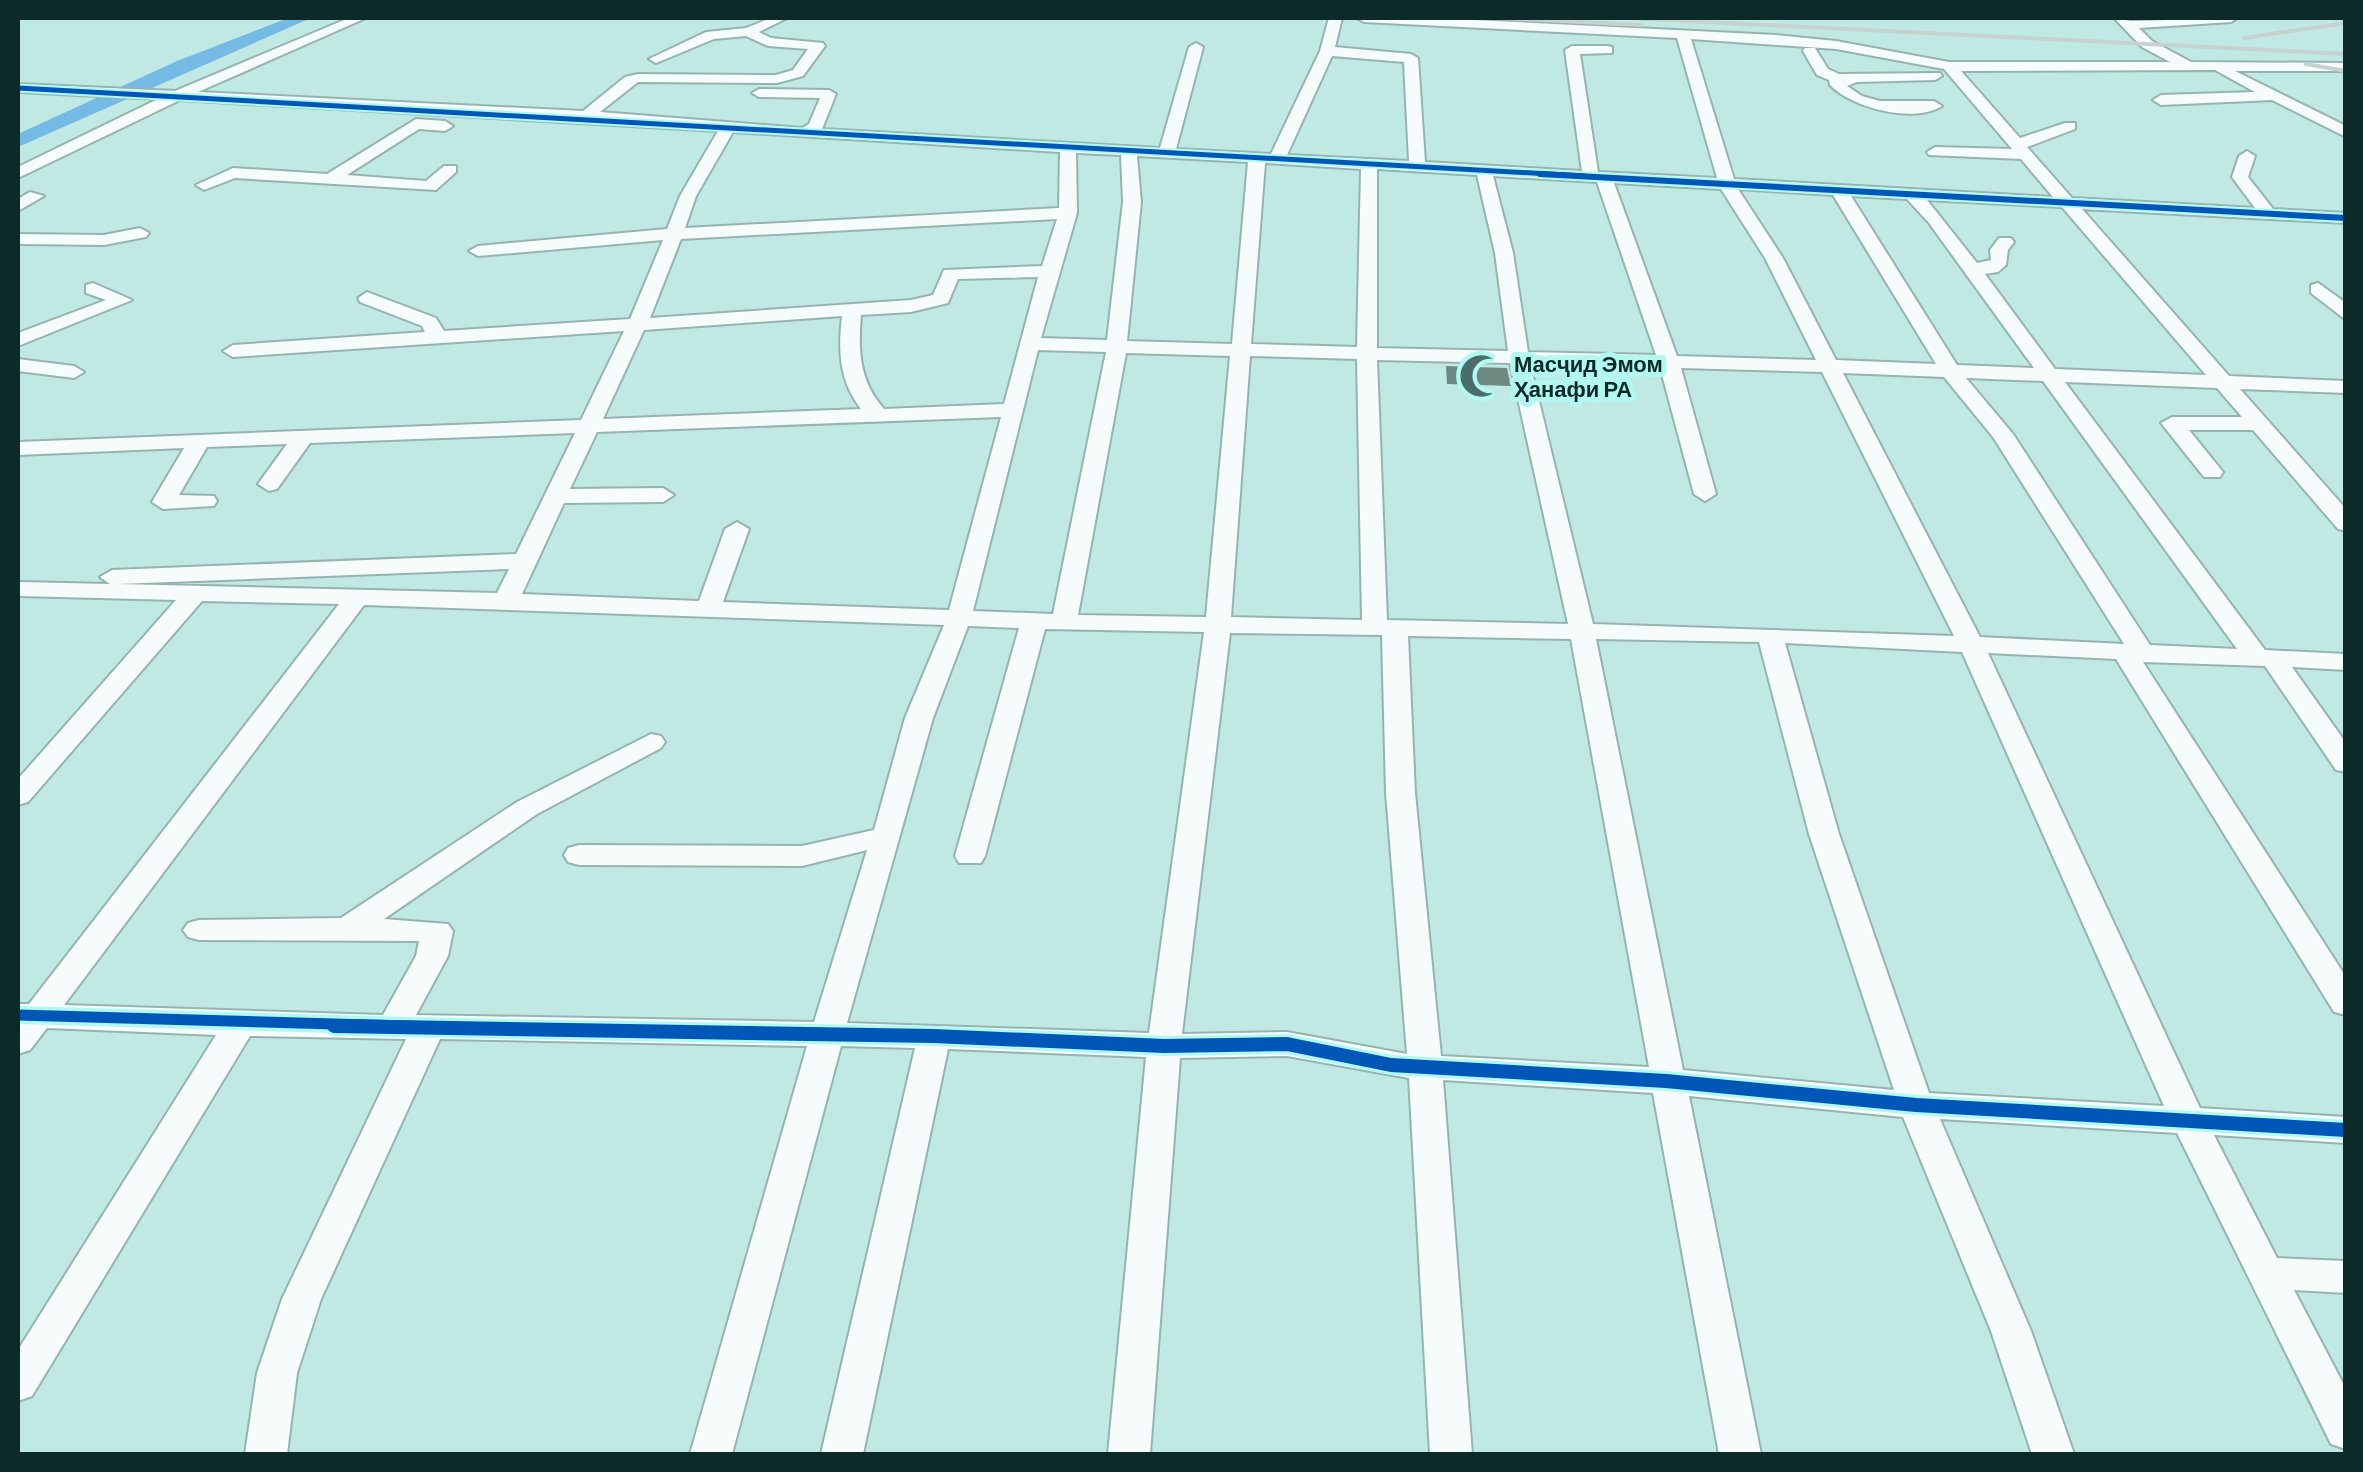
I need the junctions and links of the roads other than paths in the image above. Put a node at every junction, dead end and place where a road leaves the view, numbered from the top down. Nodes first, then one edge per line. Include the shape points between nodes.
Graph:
1 (358, 18) edge
2 (781, 18) edge
3 (1336, 18) edge
4 (1364, 18) edge
5 (2231, 18) edge
6 (2124, 21) edge
7 (748, 32) junction
8 (1683, 36) junction
9 (1196, 47) dead end
10 (1620, 50) dead end
11 (1327, 51) junction
12 (1810, 51) dead end
13 (656, 59) dead end
14 (2188, 66) junction
15 (2215, 66) junction
16 (2346, 67) edge
17 (1953, 70) junction
18 (1876, 78) junction
19 (18, 88) edge
20 (619, 90) junction
21 (177, 96) junction
22 (2273, 96) junction
23 (2161, 100) dead end
24 (1934, 106) dead end
25 (470, 110) junction
26 (587, 116) junction
27 (730, 126) junction
28 (2070, 126) dead end
29 (2346, 132) edge
30 (805, 133) junction
31 (1068, 146) junction
32 (2021, 149) junction
33 (1129, 150) junction
34 (1167, 152) junction
35 (1935, 152) dead end
36 (2247, 156) dead end
37 (1268, 157) junction
38 (1369, 163) junction
39 (1417, 167) junction
40 (450, 169) dead end
41 (1484, 171) junction
42 (18, 173) edge
43 (1598, 178) junction
44 (330, 180) junction
45 (204, 184) dead end
46 (1727, 185) junction
47 (1839, 190) junction
48 (1912, 194) junction
49 (36, 196) dead end
50 (2067, 204) junction
51 (18, 206) edge
52 (1068, 212) junction
53 (2268, 214) junction
54 (2346, 218) edge
55 (140, 233) dead end
56 (674, 234) junction
57 (18, 239) edge
58 (2005, 242) dead end
59 (478, 251) dead end
60 (1972, 268) junction
61 (1049, 271) junction
62 (93, 289) dead end
63 (2318, 289) dead end
64 (367, 298) dead end
65 (852, 309) junction
66 (2346, 314) edge
67 (636, 324) junction
68 (438, 336) junction
69 (18, 340) edge
70 (1030, 344) junction
71 (1117, 346) junction
72 (1242, 347) junction
73 (234, 351) dead end
74 (1368, 352) junction
75 (1518, 360) junction
76 (1669, 362) junction
77 (18, 366) edge
78 (1826, 366) junction
79 (74, 372) dead end
80 (1950, 372) junction
81 (2050, 376) junction
82 (2227, 385) junction
83 (2346, 387) edge
84 (1014, 410) junction
85 (876, 413) junction
86 (2261, 424) junction
87 (590, 428) junction
88 (304, 436) junction
89 (200, 440) junction
90 (18, 448) edge
91 (2212, 472) dead end
92 (269, 484) dead end
93 (1705, 494) dead end
94 (663, 495) dead end
95 (557, 496) junction
96 (206, 501) dead end
97 (2346, 524) edge
98 (737, 529) dead end
99 (525, 561) junction
100 (26, 588) edge
101 (195, 594) junction
102 (356, 599) junction
103 (506, 601) junction
104 (708, 609) junction
105 (18, 614) edge
106 (958, 618) junction
107 (1034, 621) junction
108 (1064, 622) junction
109 (1218, 625) junction
110 (1385, 628) junction
111 (1582, 630) junction
112 (1770, 635) junction
113 (1972, 646) junction
114 (2134, 654) junction
115 (2265, 658) junction
116 (2346, 662) edge
117 (651, 742) dead end
118 (2346, 764) edge
119 (18, 796) edge
120 (887, 836) junction
121 (579, 855) dead end
122 (970, 856) dead end
123 (348, 928) junction
124 (199, 930) dead end
125 (2346, 1004) edge
126 (240, 1024) junction
127 (24, 1025) edge
128 (411, 1026) junction
129 (824, 1036) junction
130 (934, 1036) junction
131 (1164, 1046) junction
132 (1425, 1067) junction
133 (1666, 1081) junction
134 (1916, 1104) junction
135 (2188, 1118) junction
136 (2346, 1130) edge
137 (2266, 1273) junction
138 (2346, 1277) edge
139 (18, 1384) edge
140 (2346, 1431) edge
141 (266, 1454) edge
142 (711, 1454) edge
143 (842, 1454) edge
144 (1129, 1454) edge
145 (1451, 1454) edge
146 (1740, 1454) edge
147 (2053, 1454) edge

1 - 21 street
2 - 7 street
3 - 11 street
4 - 8 street
5 - 6 street
6 - 14 street via 2147,44
7 - 13 street via 711,35
7 - 20 street via 768,42 818,46 798,73 778,79 638,78
8 - 17 street via 1836,45
8 - 46 street via 1680,53
9 - 34 street
10 - 43 street via 1572,50
11 - 37 street
11 - 39 street via 1411,58
12 - 18 street via 1822,72
14 - 15 street
14 - 17 street
15 - 16 street
15 - 22 street
17 - 18 street
17 - 32 street
18 - 24 street via 1835,82 1872,107
19 - 21 street
20 - 26 street
20 - 30 street via 829,94 816,127
21 - 25 street
21 - 42 street
22 - 23 street
22 - 29 street
25 - 26 street
25 - 44 street via 448,126 416,124
26 - 27 street
27 - 30 street
27 - 56 street via 688,196
28 - 32 street
30 - 31 street
31 - 33 street
31 - 52 street
32 - 35 street
32 - 50 street
33 - 34 street
33 - 71 street via 1132,202
34 - 37 street
36 - 53 street via 2240,177
37 - 38 street
37 - 72 street
38 - 39 street
38 - 74 street
39 - 41 street
40 - 44 street via 430,186
41 - 43 street
41 - 75 street via 1504,253
43 - 46 street
43 - 76 street
44 - 45 street via 233,173
46 - 47 street
46 - 78 street via 1774,258
47 - 48 street
47 - 80 street
48 - 50 street
48 - 60 street
49 - 51 street
50 - 53 street
50 - 82 street
52 - 56 street
52 - 61 street
53 - 54 street
55 - 57 street via 104,240
56 - 59 street
56 - 67 street
58 - 60 street via 1992,268
60 - 81 street
61 - 65 street via 951,274 936,301
61 - 70 street
62 - 69 street via 123,300
63 - 66 street
64 - 68 street via 429,322
65 - 67 street
65 - 85 street via 849,359 856,393
67 - 68 street
67 - 87 street
68 - 73 street
70 - 71 street
70 - 84 street
71 - 72 street
71 - 108 street
72 - 74 street
72 - 109 street
74 - 75 street
74 - 110 street
75 - 76 street
75 - 111 street
76 - 78 street
76 - 93 street
77 - 79 street
78 - 80 street
78 - 113 street
80 - 81 street
80 - 114 street via 2002,434
81 - 82 street
81 - 115 street
82 - 83 street
82 - 86 street
84 - 85 street
84 - 106 street
85 - 87 street
86 - 91 street via 2172,423
86 - 97 street
87 - 88 street
87 - 95 street
88 - 89 street
88 - 92 street
89 - 90 street
89 - 96 street via 163,502
94 - 95 street
95 - 99 street
98 - 104 street
99 - 100 street via 159,573
99 - 103 street
100 - 101 street
100 - 105 street
101 - 102 street
101 - 119 street
102 - 103 street
102 - 127 street
103 - 104 street
104 - 106 street
106 - 107 street
106 - 120 street via 919,718
107 - 108 street
107 - 122 street
108 - 109 street
109 - 110 street
109 - 131 street
110 - 111 street
110 - 132 street
111 - 112 street
111 - 133 street
112 - 113 street
112 - 134 street via 1824,834
113 - 114 street
113 - 135 street
114 - 115 street
114 - 125 street
115 - 116 street
115 - 118 street
117 - 123 street via 527,808
120 - 121 street via 802,856
120 - 129 street
123 - 124 street
123 - 128 street via 436,932
126 - 127 street
126 - 128 street
126 - 139 street
128 - 129 street
128 - 141 street via 277,1360
129 - 130 street
129 - 142 street
130 - 131 street
130 - 143 street
131 - 132 street via 1287,1044 1367,1063
131 - 144 street
132 - 133 street
132 - 145 street
133 - 134 street
133 - 146 street
134 - 135 street
134 - 147 street via 2011,1331
135 - 136 street
135 - 137 street
137 - 138 street
137 - 140 street

